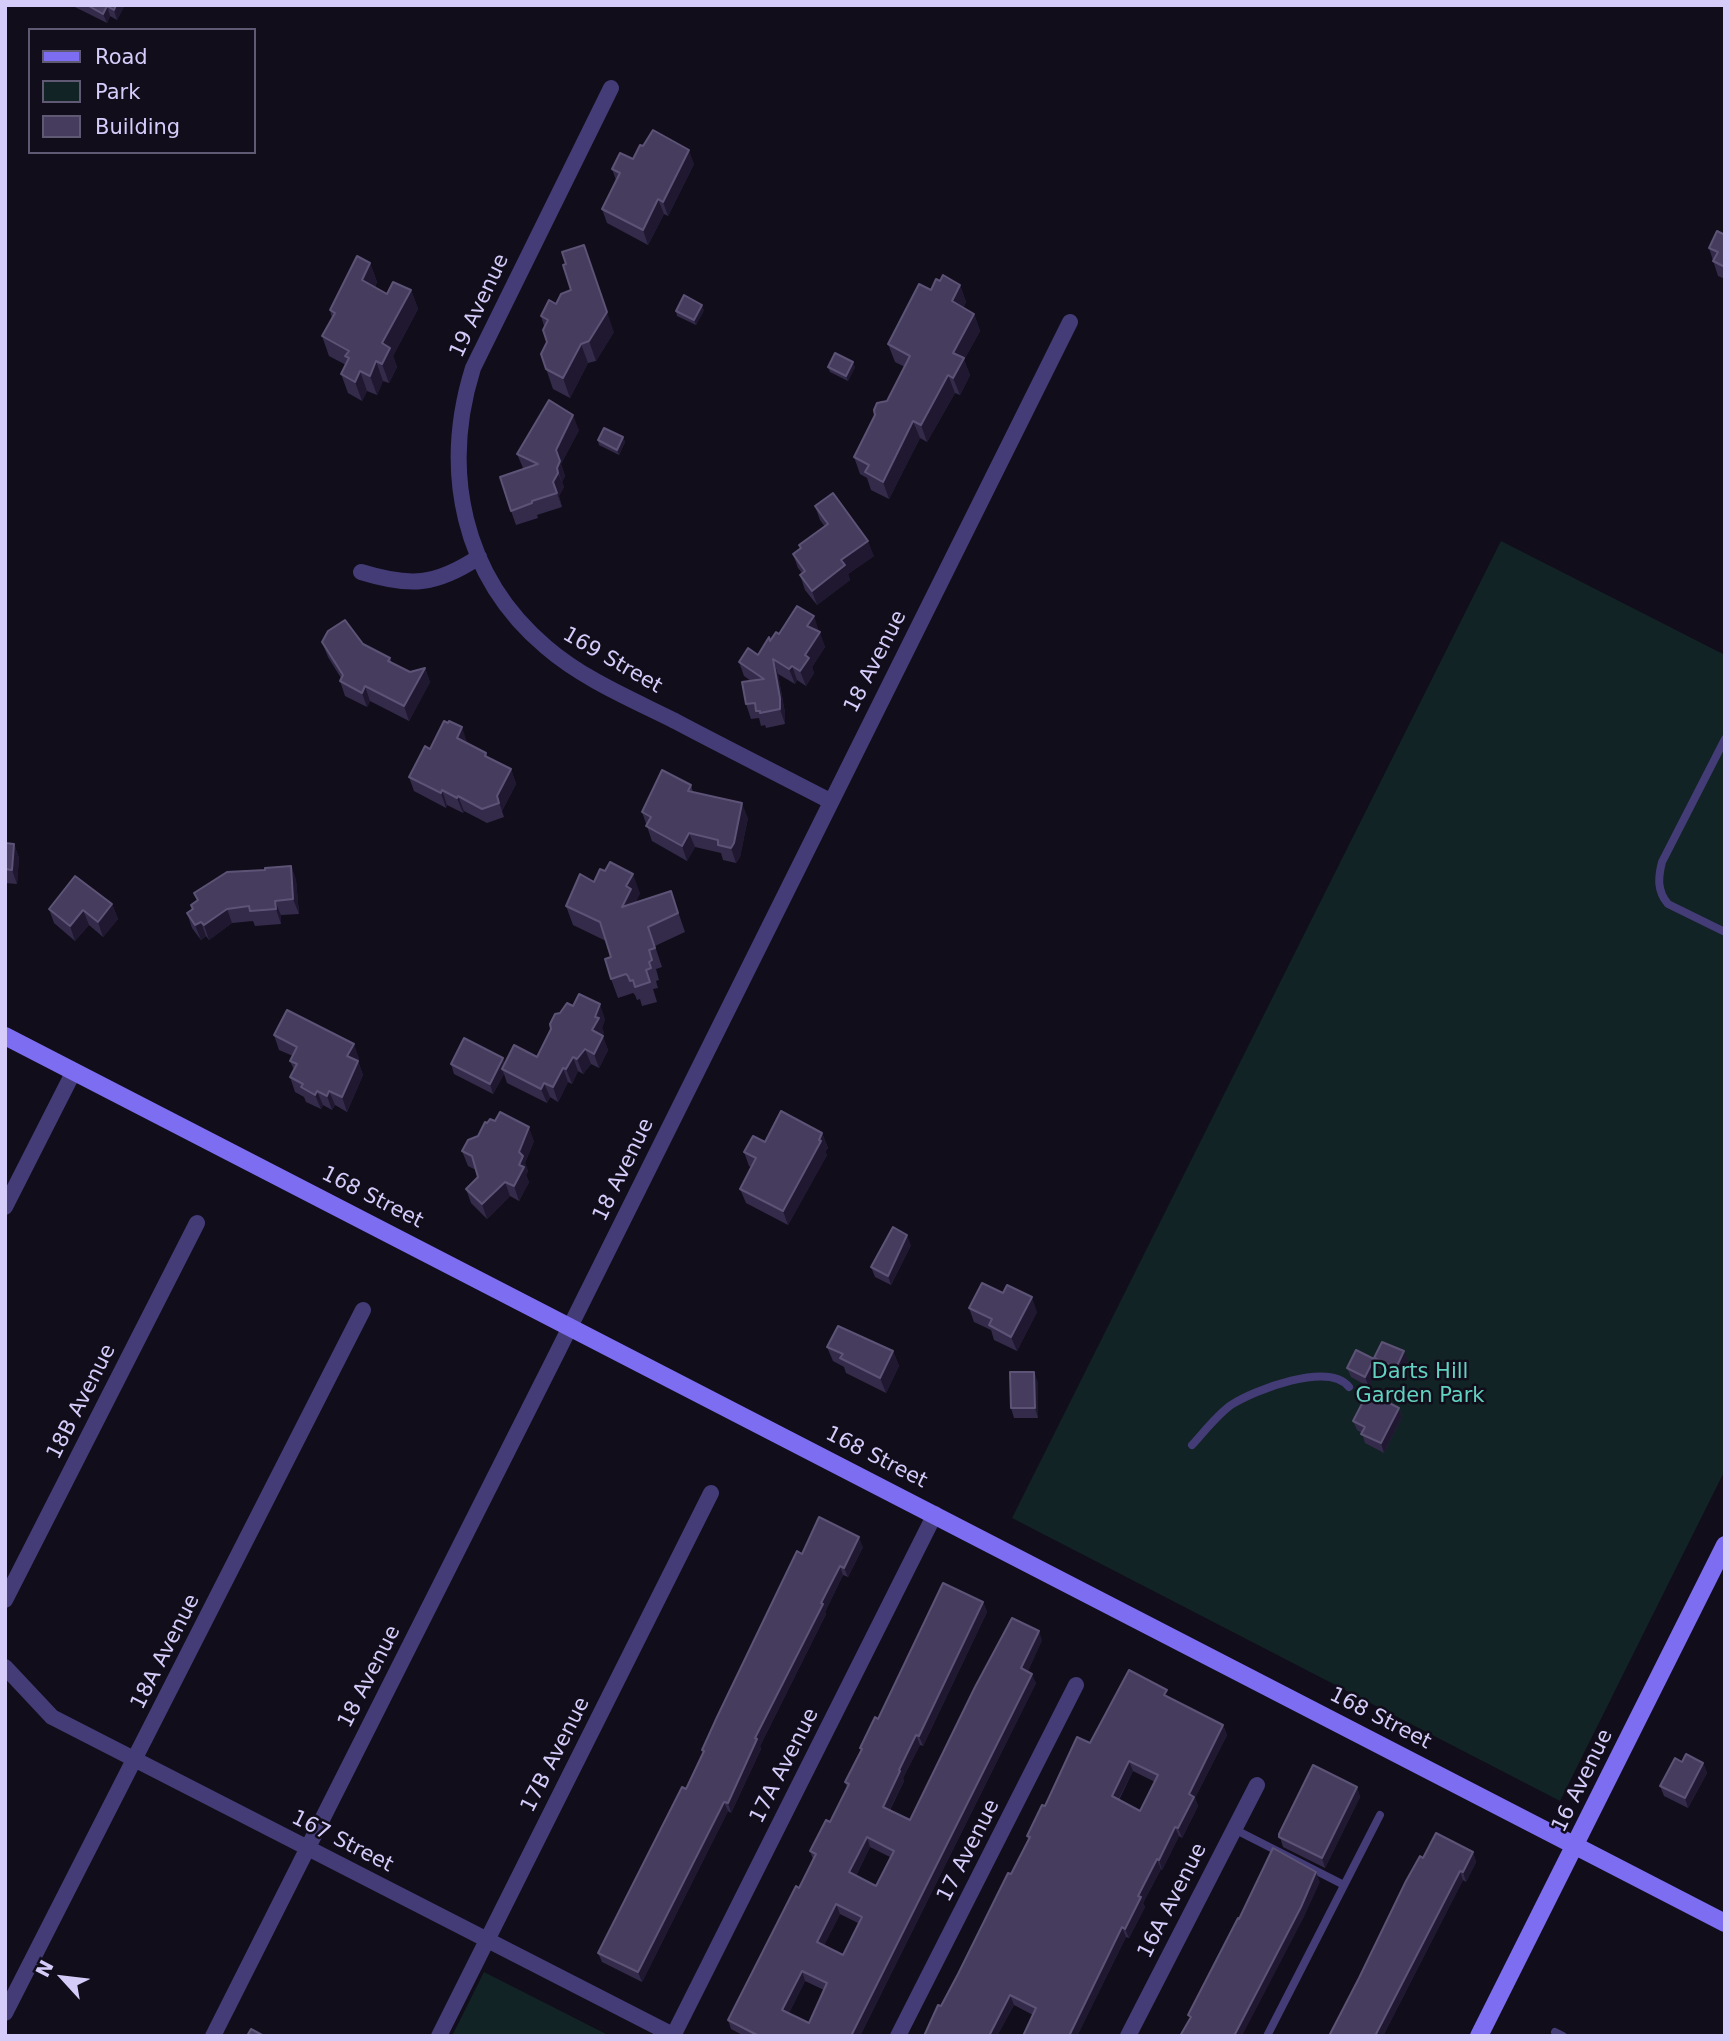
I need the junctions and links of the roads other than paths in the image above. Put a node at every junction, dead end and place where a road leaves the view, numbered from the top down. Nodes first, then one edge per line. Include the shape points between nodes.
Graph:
1 (611, 88) dead end
2 (1070, 322) dead end
3 (479, 557) junction
4 (361, 572) dead end
5 (1725, 739) edge
6 (830, 801) junction
7 (1725, 932) edge
8 (5, 1036) edge
9 (74, 1071) junction
10 (10, 1186) edge
11 (5, 1207) edge
12 (197, 1223) dead end
13 (363, 1310) dead end
14 (571, 1325) junction
15 (1349, 1387) dead end
16 (1192, 1445) dead end
17 (711, 1493) dead end
18 (935, 1514) junction
19 (1725, 1545) edge
20 (5, 1600) edge
21 (5, 1667) edge
22 (1076, 1685) dead end
23 (134, 1761) junction
24 (1257, 1785) dead end
25 (1380, 1815) dead end
26 (1234, 1829) junction
27 (1576, 1846) junction
28 (308, 1848) junction
29 (1344, 1885) junction
30 (1725, 1923) edge
31 (486, 1939) junction
32 (5, 2013) edge
33 (674, 2035) edge
34 (213, 2036) edge
35 (439, 2036) edge
36 (898, 2036) edge
37 (1128, 2036) edge
38 (1267, 2036) edge
39 (1479, 2036) edge

1 - 3 street, 19 Avenue via 484,342 464,394 458,477
2 - 6 street, 18 Avenue
3 - 4 street via 456,573 424,582 392,582
3 - 6 street, 169 Street via 513,614 569,664
5 - 7 lane via 1662,862 1659,887 1668,904
6 - 14 street, 18 Avenue
8 - 9 main road, 168 Street
9 - 10 street
9 - 14 main road, 168 Street
10 - 11 street
12 - 20 street, 18B Avenue
13 - 23 street, 18A Avenue
14 - 18 main road, 168 Street
14 - 28 street, 18 Avenue
15 - 16 lane via 1336,1378 1282,1382 1230,1406
17 - 31 street, 17B Avenue
18 - 27 main road, 168 Street
18 - 33 street, 17A Avenue
19 - 27 main road, 16 Avenue
21 - 23 street, 167 Street via 52,1717
22 - 36 street, 17 Avenue
23 - 28 street, 167 Street
23 - 32 street, 18A Avenue
24 - 26 street, 16A Avenue
25 - 29 lane
26 - 29 lane
26 - 37 street, 16A Avenue
27 - 30 main road, 168 Street
27 - 39 main road, 16 Avenue
28 - 31 street, 167 Street
28 - 34 street, 18 Avenue
29 - 38 lane
31 - 33 street, 167 Street
31 - 35 street, 17B Avenue

